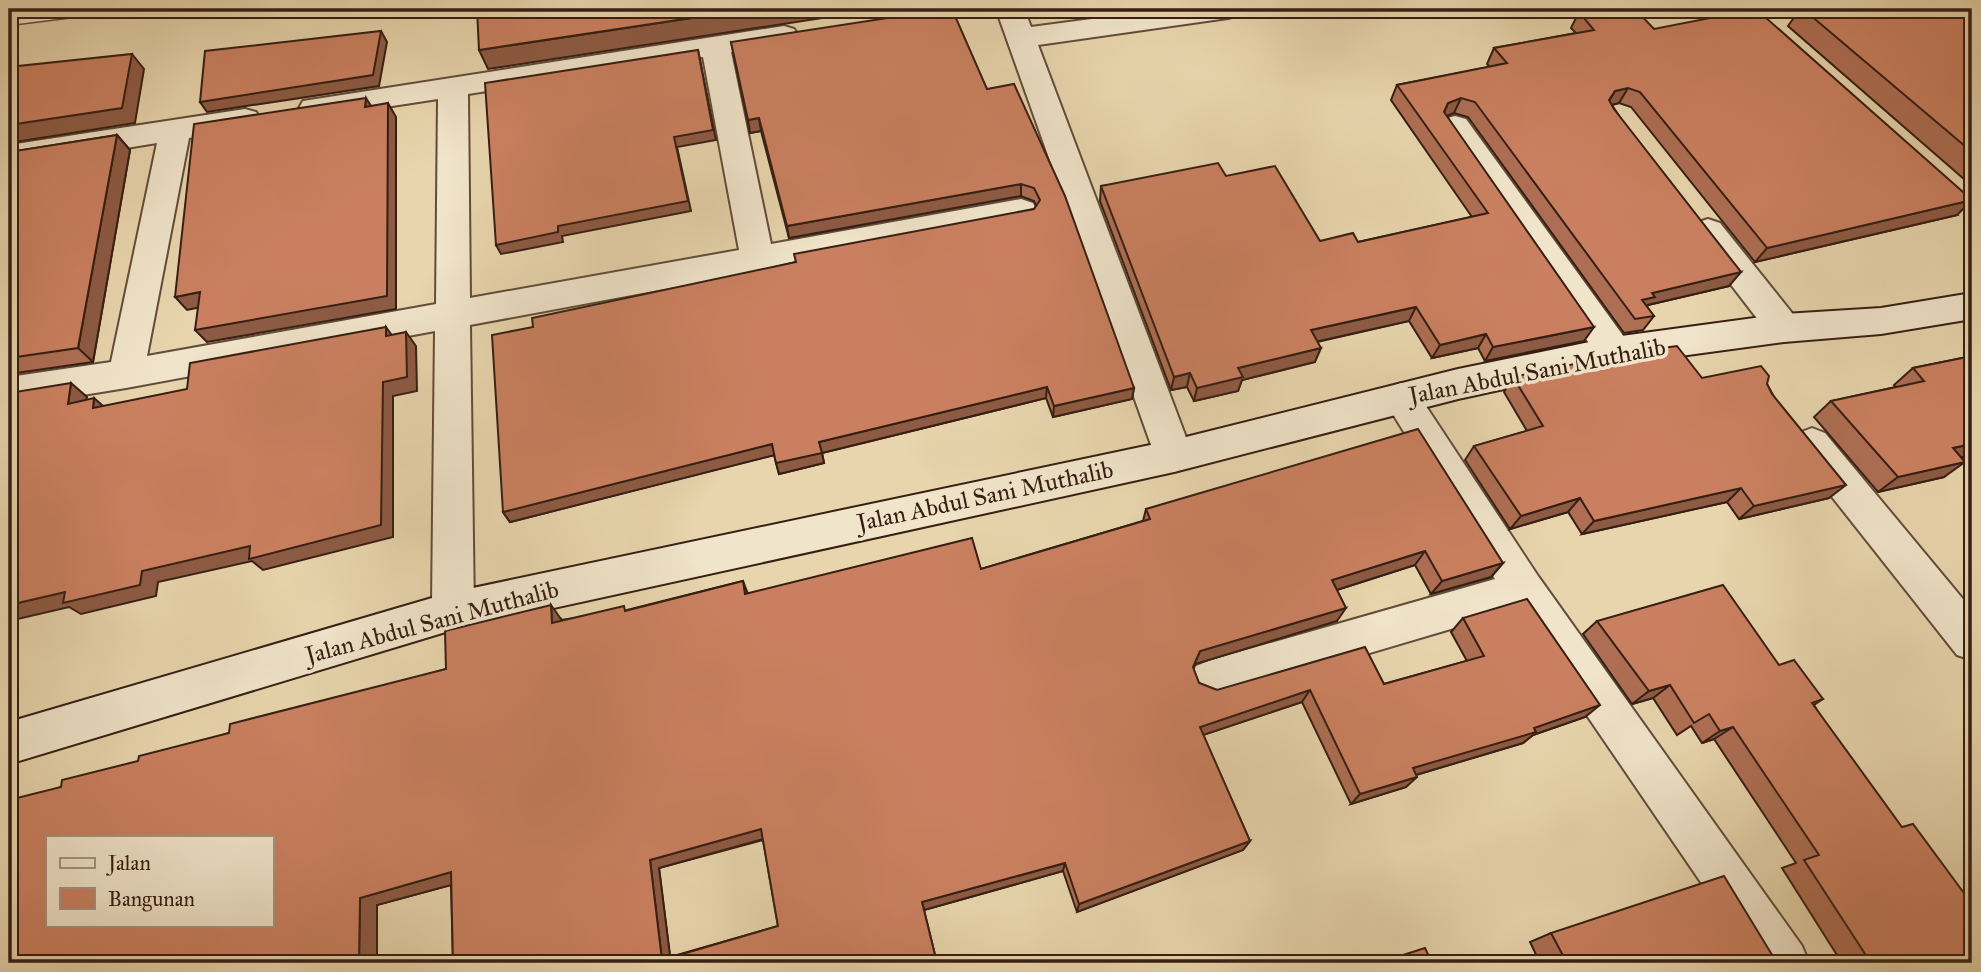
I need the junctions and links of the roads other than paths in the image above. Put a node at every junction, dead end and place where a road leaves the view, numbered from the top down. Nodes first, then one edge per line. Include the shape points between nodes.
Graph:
1 (81, 9) edge
2 (1228, 9) edge
3 (9, 18) edge
4 (1016, 23) edge
5 (807, 31) edge
6 (715, 46) junction
7 (453, 87) junction
8 (1455, 126) edge
9 (175, 130) junction
10 (9, 156) edge
11 (1021, 211) edge
12 (1693, 212) edge
13 (757, 259) junction
14 (1972, 306) edge
15 (453, 315) junction
16 (1784, 328) junction
17 (1614, 351) junction
18 (126, 374) junction
19 (9, 392) edge
20 (1401, 398) junction
21 (1790, 418) edge
22 (1174, 456) junction
23 (1524, 589) junction
24 (449, 612) junction
25 (1972, 641) edge
26 (1211, 680) dead end
27 (9, 743) edge
28 (1785, 963) edge

1 - 3 lane
2 - 4 street
4 - 22 street
5 - 6 street
6 - 7 street
6 - 13 street
7 - 9 street
7 - 15 street
8 - 17 street
9 - 10 street
9 - 18 street
11 - 13 street
12 - 16 street
13 - 15 street
14 - 16 street, Jalan Abdul Sani Muthalib via 1881,321
15 - 18 street
15 - 24 street via 453,610
16 - 17 street, Jalan Abdul Sani Muthalib
17 - 20 street, Jalan Abdul Sani Muthalib
18 - 19 street
20 - 22 street, Jalan Abdul Sani Muthalib
20 - 23 street
21 - 25 street
22 - 24 street, Jalan Abdul Sani Muthalib
23 - 26 street
23 - 28 street
24 - 27 street, Jalan Abdul Sani Muthalib

